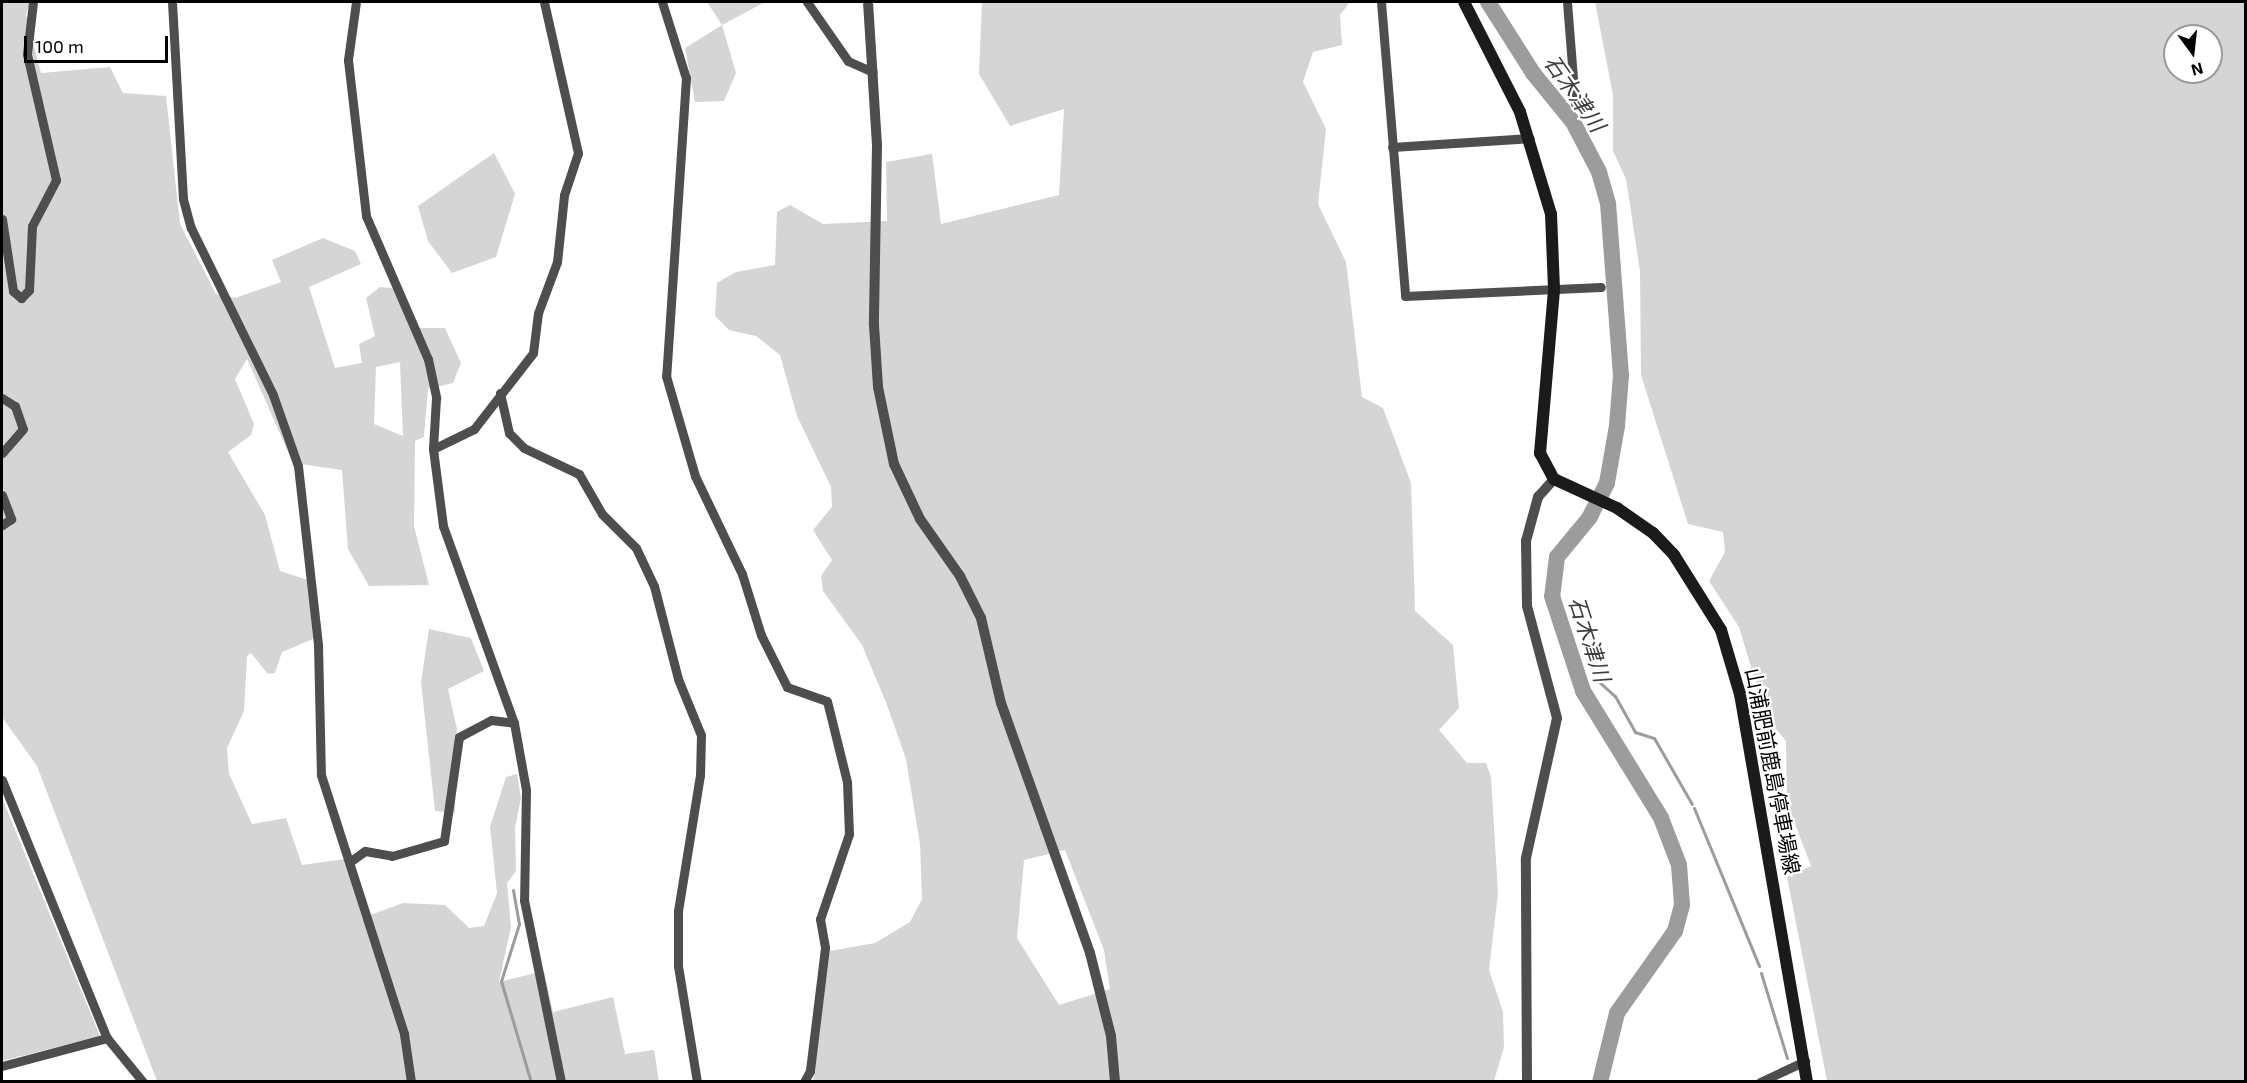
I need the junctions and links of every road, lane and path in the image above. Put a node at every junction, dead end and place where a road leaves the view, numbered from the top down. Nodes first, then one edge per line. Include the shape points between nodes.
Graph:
1 (33, 2) edge
2 (172, 2) edge
3 (356, 2) edge
4 (544, 2) edge
5 (662, 2) edge
6 (807, 2) edge
7 (868, 2) edge
8 (1381, 2) edge
9 (1464, 2) edge
10 (1568, 2) edge
11 (873, 72) junction
12 (1575, 104) dead end
13 (1530, 138) junction
14 (1392, 147) junction
15 (2, 219) edge
16 (1601, 287) dead end
17 (1554, 290) junction
18 (500, 393) junction
19 (2, 398) edge
20 (433, 449) junction
21 (2, 453) edge
22 (1554, 479) junction
23 (2, 495) edge
24 (2, 525) edge
25 (514, 723) junction
26 (2, 780) edge
27 (351, 861) junction
28 (107, 1038) junction
29 (1805, 1061) junction
30 (2, 1066) edge
31 (143, 1082) edge
32 (411, 1082) edge
33 (561, 1082) edge
34 (697, 1082) edge
35 (804, 1082) edge
36 (1115, 1082) edge
37 (1527, 1082) edge
38 (1760, 1082) edge
39 (1807, 1082) edge

1 - 15 street via 27,54 56,180 32,226 29,290 21,298 13,291
2 - 27 street via 183,199 191,228 273,395 298,466 318,645 321,775
3 - 20 street via 348,60 366,216 428,359 436,398
4 - 18 street via 578,159 564,195 557,262 538,313 533,353
5 - 35 street via 686,78 666,376 695,476 742,574 761,635 787,687 827,701 846,782 849,834 820,919 825,948 810,1071
6 - 11 street via 848,61
7 - 11 street
8 - 14 street
9 - 13 main road
10 - 12 street
11 - 36 street via 874,325 878,387 894,464 920,519 960,576 981,618 1000,703 1090,953 1111,1036
13 - 14 street
13 - 17 main road via 1551,214
14 - 17 street via 1405,296
16 - 17 street
17 - 22 main road via 1540,453
18 - 20 street via 474,429
18 - 34 street via 509,432 524,448 579,474 602,514 636,548 654,586 678,679 700,735 700,775 678,911 678,966
19 - 21 street via 15,406 23,429
20 - 25 street via 452,555
22 - 29 main road, 山浦肥前鹿島停車場線 via 1617,508 1674,555 1706,601 1730,656
22 - 37 street via 1538,497 1526,541 1527,606 1557,718 1526,858
23 - 24 street via 10,519
25 - 27 street via 491,720 459,737 444,841 392,856 365,851
25 - 33 street via 526,790 524,900
26 - 28 street
27 - 32 street via 404,1034
28 - 30 street
28 - 31 street
29 - 38 street
29 - 39 main road, 山浦肥前鹿島停車場線

